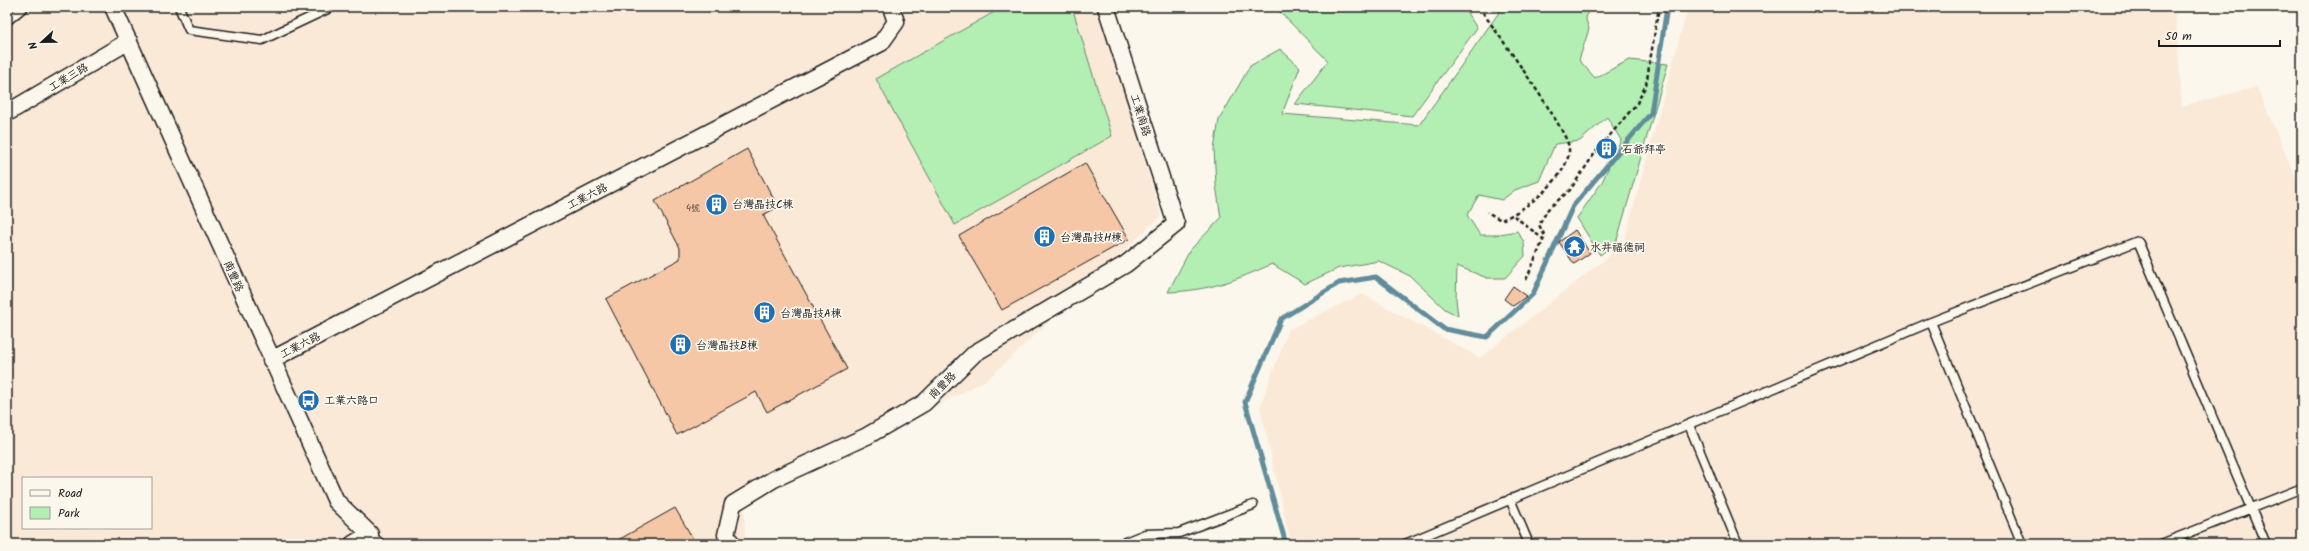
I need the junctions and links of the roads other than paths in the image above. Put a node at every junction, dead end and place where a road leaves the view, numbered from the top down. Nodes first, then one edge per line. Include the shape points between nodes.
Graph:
1 (24, 7) edge
2 (113, 7) edge
3 (179, 7) edge
4 (332, 7) edge
5 (1106, 7) edge
6 (893, 15) edge
7 (7, 21) edge
8 (129, 41) junction
9 (7, 113) edge
10 (1176, 224) joint
11 (1931, 322) junction
12 (271, 360) junction
13 (1689, 425) junction
14 (2302, 488) edge
15 (1510, 499) junction
16 (1253, 505) dead end
17 (2251, 507) junction
18 (375, 539) edge
19 (354, 544) edge
20 (732, 544) edge
21 (1120, 544) edge
22 (1405, 544) edge
23 (1529, 544) edge
24 (1738, 544) edge
25 (2022, 544) edge
26 (2161, 544) edge
27 (2266, 544) edge

1 - 7 lane
2 - 8 street, 南豐路
3 - 4 lane via 189,30 262,40
5 - 10 street, 工業南路
6 - 12 street, 工業六路 via 881,43
8 - 9 street, 工業三路
8 - 12 street, 南豐路
10 - 20 street, 南豐路 via 1126,264 974,353 924,403 867,436 774,479 733,504 726,535
11 - 13 lane
11 - 17 lane via 2138,241
11 - 25 lane
12 - 18 street, 南豐路 via 336,501
13 - 15 lane
13 - 24 lane
14 - 17 lane
15 - 22 lane
15 - 23 lane
16 - 21 lane via 1180,533 1145,534
17 - 26 lane
17 - 27 lane
18 - 19 street

